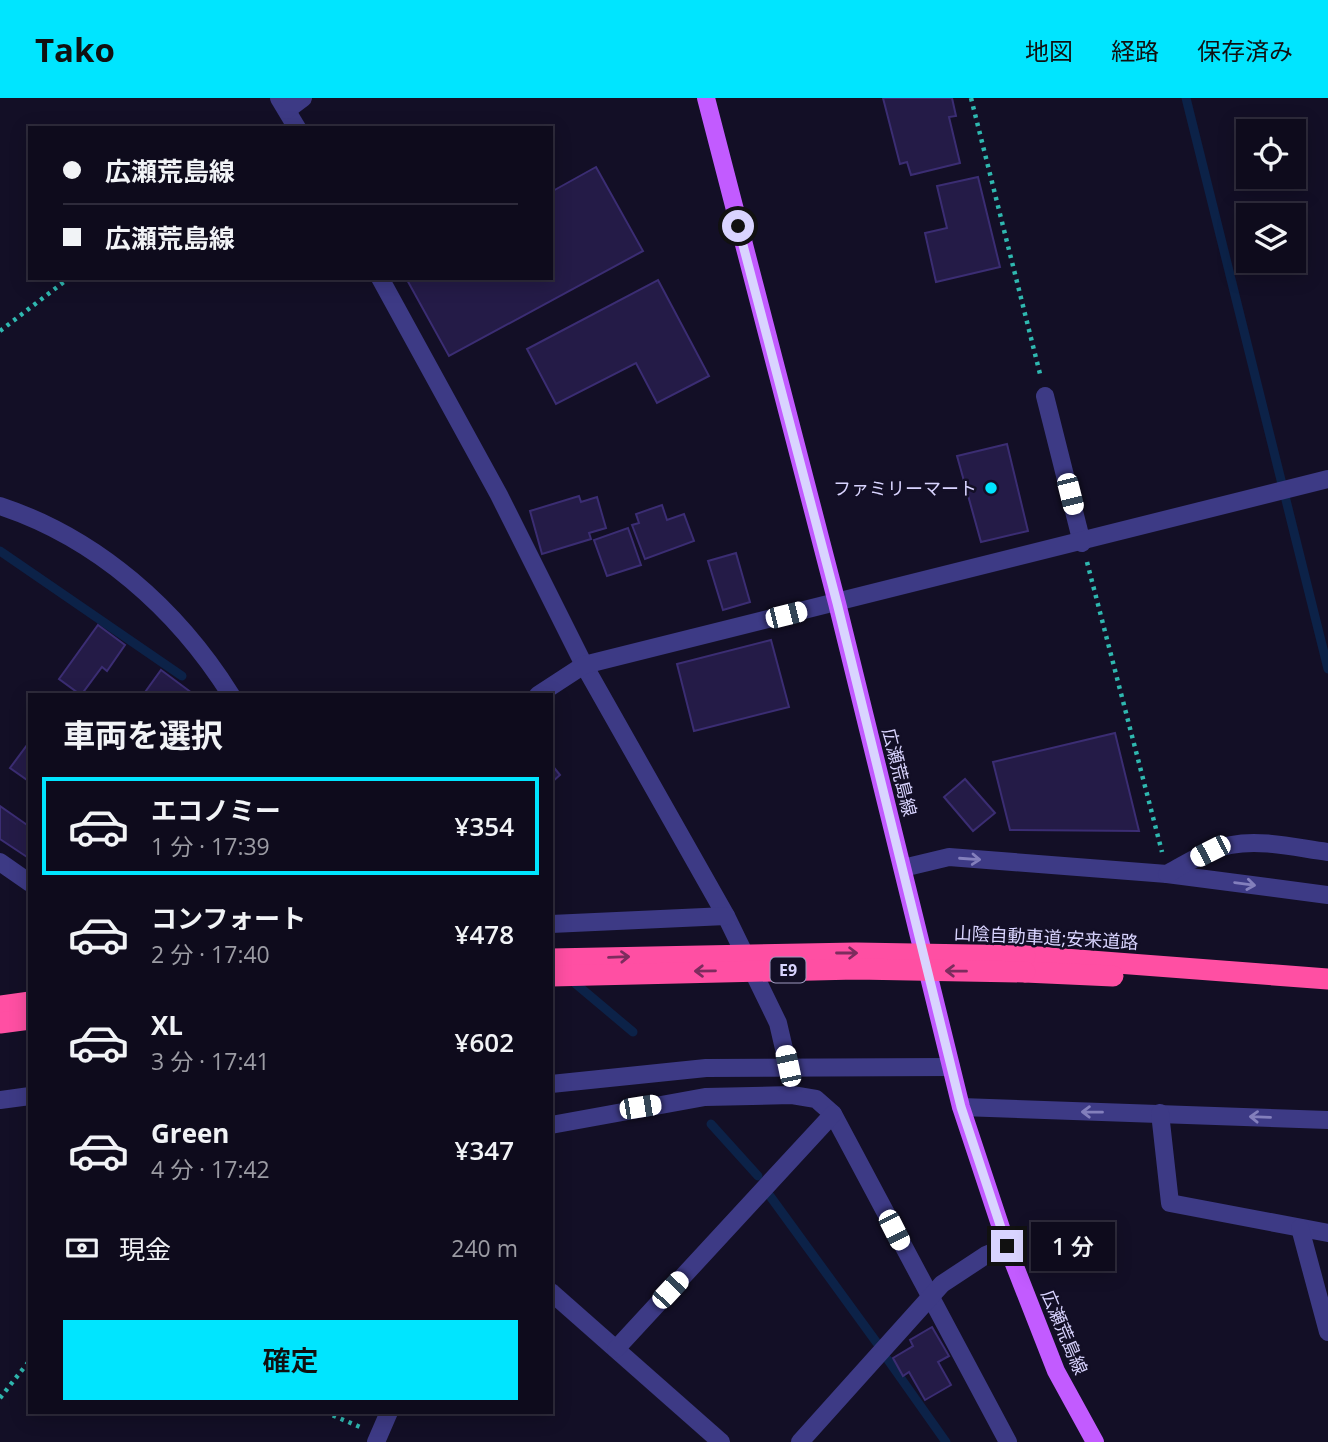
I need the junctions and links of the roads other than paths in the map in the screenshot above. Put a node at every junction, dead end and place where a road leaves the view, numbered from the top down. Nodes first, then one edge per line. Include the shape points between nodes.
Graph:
1 (303, 98) edge
2 (706, 98) edge
3 (283, 104) edge
4 (296, 126) edge
5 (381, 280) edge
6 (1045, 396) road end
7 (1328, 479) edge
8 (0, 506) edge
9 (1082, 542) junction
10 (837, 603) junction
11 (584, 665) junction
12 (229, 693) edge
13 (541, 693) edge
14 (1328, 852) edge
15 (0, 862) edge
16 (902, 868) junction
17 (1167, 874) junction
18 (28, 882) edge
19 (1328, 895) edge
20 (726, 916) junction
21 (553, 924) edge
22 (553, 959) edge
23 (1025, 964) junction
24 (553, 975) edge
25 (1328, 979) edge
26 (1328, 993) edge
27 (28, 1002) edge
28 (0, 1006) edge
29 (28, 1019) edge
30 (0, 1023) edge
31 (788, 1066) junction
32 (951, 1067) junction
33 (553, 1084) edge
34 (28, 1096) edge
35 (0, 1100) edge
36 (961, 1107) junction
37 (1160, 1113) junction
38 (833, 1114) junction
39 (1328, 1120) edge
40 (553, 1125) edge
41 (1300, 1228) junction
42 (1328, 1233) edge
43 (1007, 1246) junction
44 (553, 1294) edge
45 (930, 1300) junction
46 (1328, 1332) edge
47 (616, 1349) junction
48 (388, 1414) edge
49 (378, 1439) edge
50 (721, 1442) edge
51 (800, 1442) edge
52 (1007, 1442) edge
53 (1095, 1442) edge

1 - 3 street
2 - 10 main road, 広瀬荒島線
3 - 4 street
5 - 11 street via 499,495
6 - 9 street
7 - 9 street
8 - 12 street via 66,536 129,578 192,640
9 - 10 street
10 - 11 street
10 - 16 main road, 広瀬荒島線
11 - 13 street
11 - 20 street
14 - 17 street via 1231,845
15 - 18 street
16 -> 17 street via 949,857
16 - 32 main road, 広瀬荒島線
17 -> 19 street
20 - 21 street
20 - 31 street via 778,1023
22 -> 23 highway, 山陰自動車道;安来道路 / E9, bridge via 856,953
23 -> 24 highway, 山陰自動車道;安来道路 / E9, bridge
23 - 25 highway, 山陰自動車道;安来道路 / E9
23 - 26 highway, 山陰自動車道;安来道路 / E9
27 - 28 highway
29 - 30 highway
31 - 32 street
31 - 33 street via 706,1068
32 - 36 main road, 広瀬荒島線
34 - 35 street
37 -> 36 street
36 - 43 main road, 広瀬荒島線
39 -> 37 street
37 - 41 street via 1170,1203
38 - 40 street via 817,1099 792,1095 705,1097
38 - 45 street
38 - 47 street
41 - 42 street
41 - 46 street
43 - 45 street via 942,1284
43 - 53 main road, 広瀬荒島線 via 1056,1371
44 - 47 street
45 - 51 street
45 - 52 street
47 - 50 street
48 - 49 street

